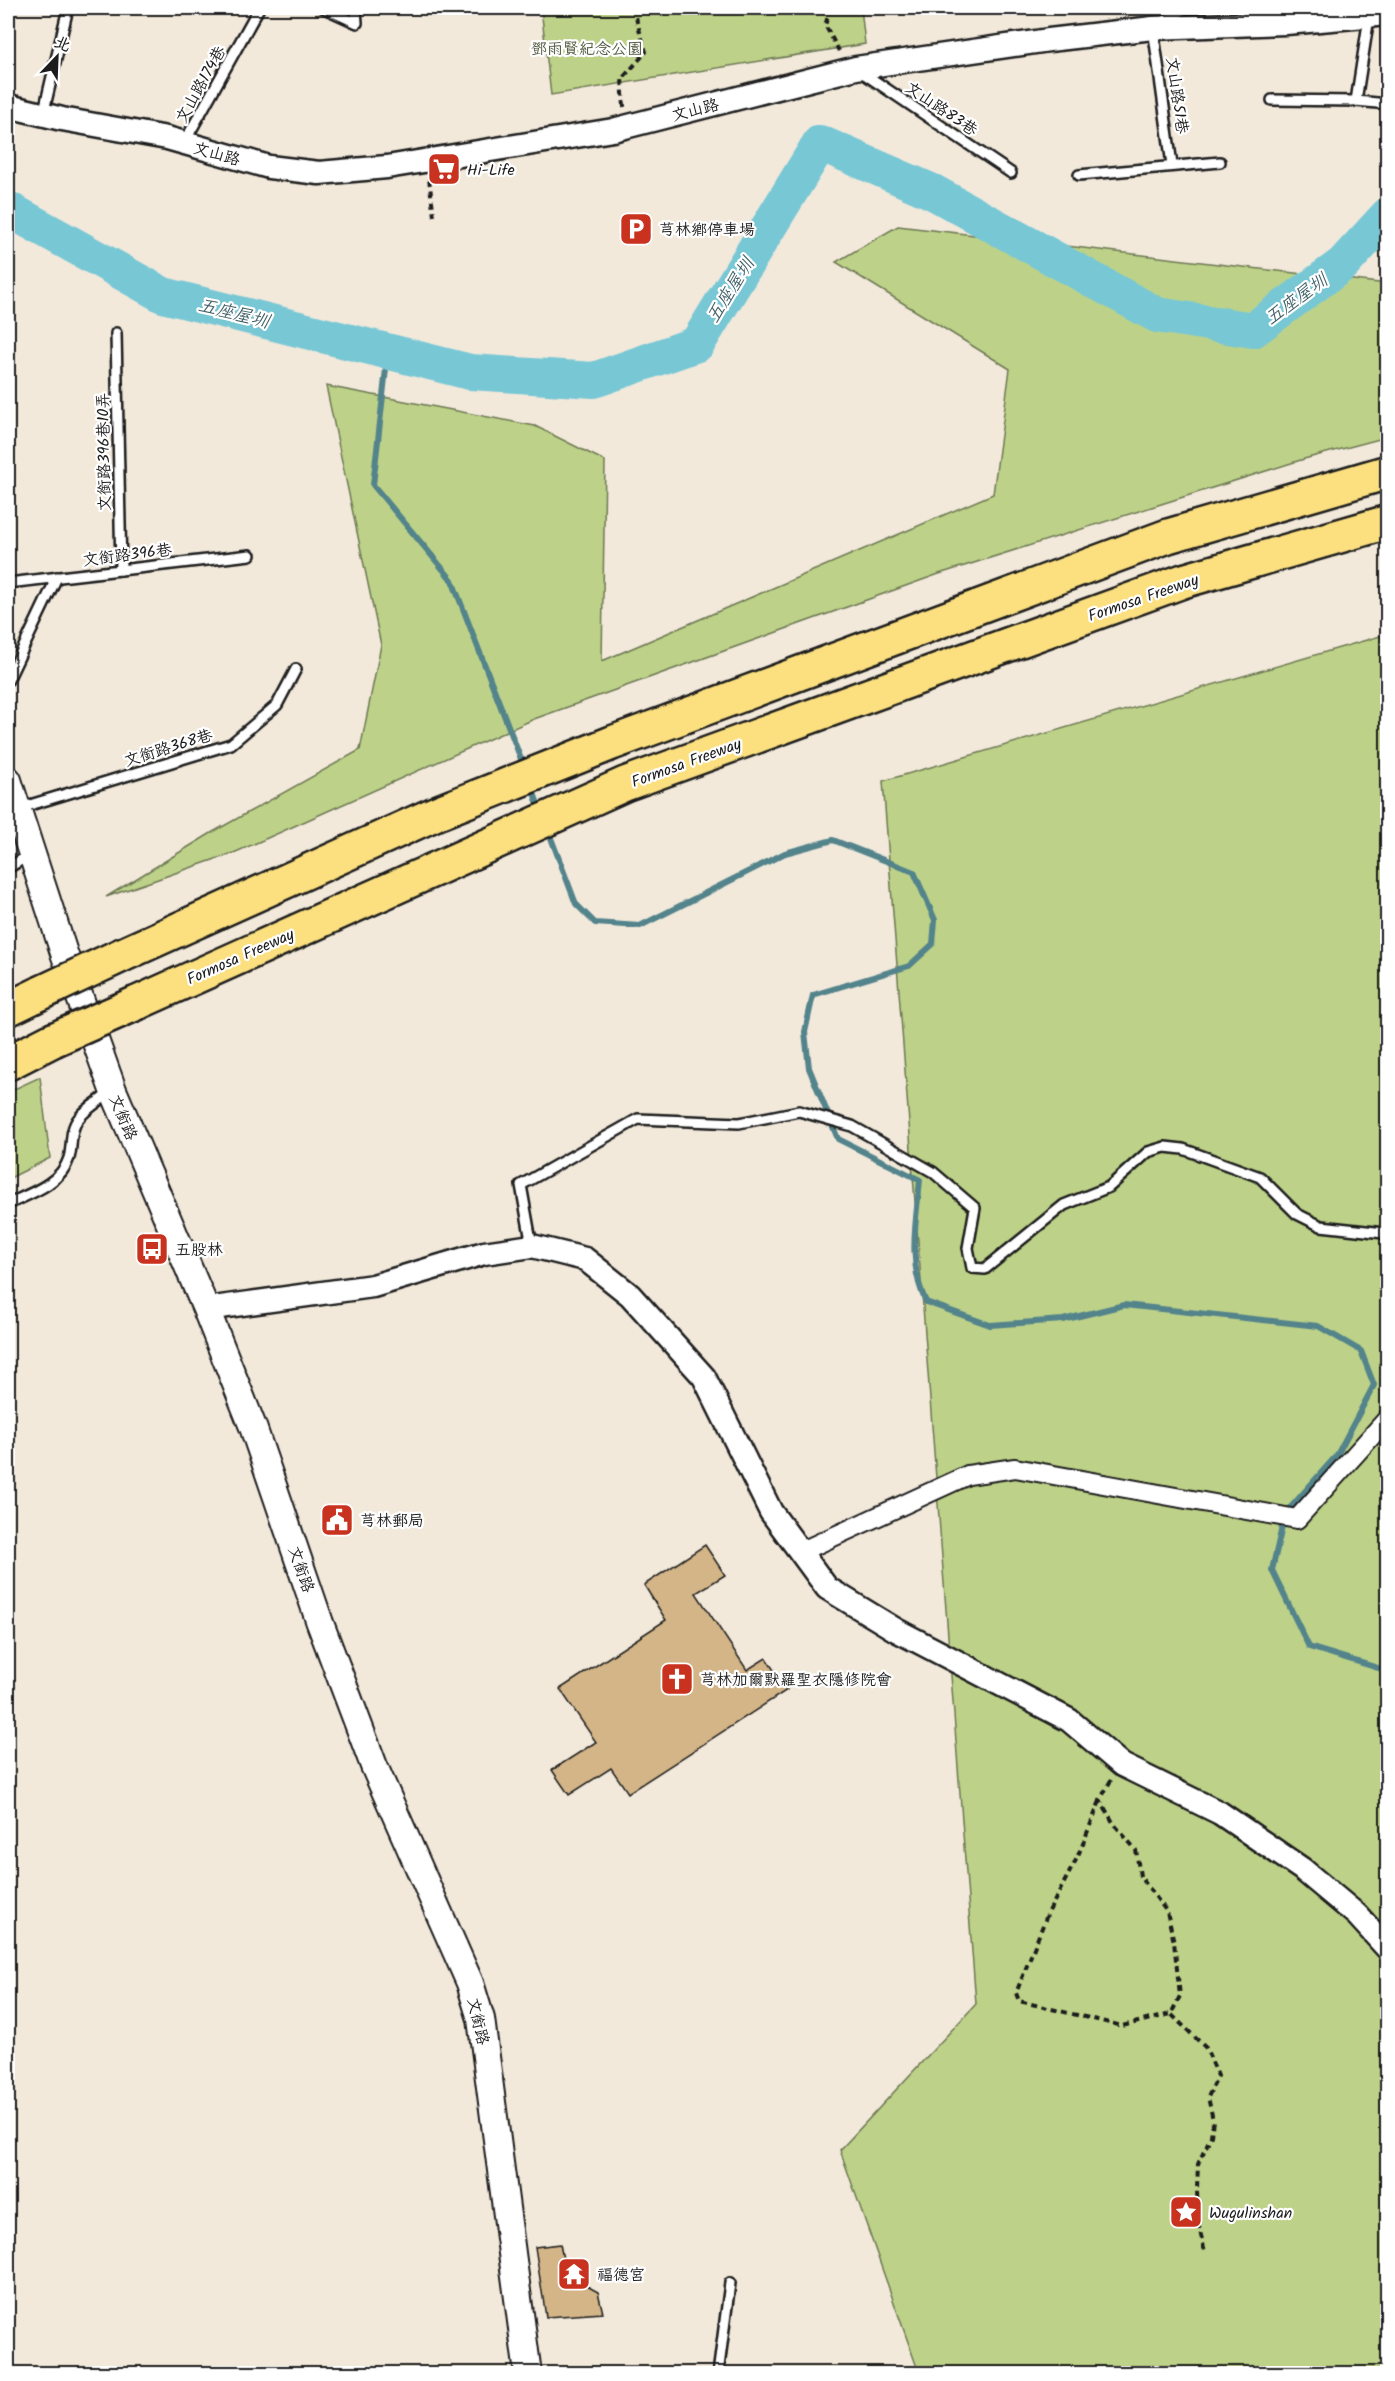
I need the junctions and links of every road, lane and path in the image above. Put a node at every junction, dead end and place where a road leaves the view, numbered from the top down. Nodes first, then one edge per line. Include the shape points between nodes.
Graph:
1 (68, 8) edge
2 (259, 8) edge
3 (324, 8) edge
4 (356, 8) edge
5 (636, 8) edge
6 (831, 8) edge
7 (1186, 8) edge
8 (1378, 16) edge
9 (1153, 28) junction
10 (856, 68) junction
11 (1272, 100) dead end
12 (1356, 101) junction
13 (1388, 105) edge
14 (8, 106) edge
15 (43, 115) junction
16 (625, 127) junction
17 (184, 143) junction
18 (426, 160) junction
19 (1220, 162) dead end
20 (1172, 165) junction
21 (1011, 173) dead end
22 (1079, 175) dead end
23 (434, 216) dead end
24 (116, 333) dead end
25 (1388, 472) edge
26 (1388, 522) edge
27 (250, 555) dead end
28 (121, 570) junction
29 (57, 578) junction
30 (8, 583) edge
31 (296, 669) dead end
32 (8, 680) edge
33 (8, 780) edge
34 (18, 809) junction
35 (33, 853) junction
36 (8, 868) edge
37 (8, 1009) edge
38 (8, 1062) edge
39 (112, 1090) junction
40 (8, 1204) edge
41 (1383, 1233) dead end
42 (532, 1246) junction
43 (207, 1309) junction
44 (1388, 1418) edge
45 (800, 1552) junction
46 (1122, 1766) junction
47 (1100, 1800) junction
48 (1388, 1948) edge
49 (1171, 2014) junction
50 (1205, 2252) dead end
51 (730, 2283) dead end
52 (528, 2373) edge
53 (718, 2373) edge

1 - 15 lane
2 - 17 lane, 文山路174巷
3 - 4 lane via 357,23
5 - 16 path via 646,51 622,79
6 - 10 path via 825,25 841,56
7 - 9 lane
8 - 9 street, 文山路
8 - 12 lane
9 - 10 street, 文山路
9 - 20 lane, 文山路51巷
10 - 16 street, 文山路
10 - 21 lane, 文山路83巷
11 - 12 lane
12 - 13 lane
14 - 15 street, 文山路
15 - 17 street, 文山路
16 - 18 street, 文山路
17 - 18 street, 文山路 via 269,167 319,173
18 - 23 path
19 - 20 lane
20 - 22 lane
24 - 28 lane, 文銜路396巷10弄
25 - 37 highway, bridge via 1168,536 612,743 439,812
26 - 38 highway, Formosa Freeway, bridge via 1184,582 625,784
27 - 28 lane, 文銜路396巷
28 - 29 lane, 文銜路396巷
29 - 30 lane, 文銜路396巷
29 - 32 lane
31 - 34 lane, 文銜路368巷 via 277,705 231,744
33 - 34 main road, 文銜路
34 - 35 main road, 文銜路
35 - 36 lane
35 - 39 main road, 文銜路
39 - 40 lane via 79,1118 73,1128 69,1159 62,1171 46,1186
39 - 43 main road, 文銜路
41 - 42 lane via 1321,1226 1297,1214 1260,1177 1182,1149 1165,1147 1148,1152 1109,1187 1064,1205 985,1269 972,1268 968,1248 975,1208 933,1172 852,1126 799,1111 740,1123 638,1119 521,1185
42 - 43 street via 484,1254 373,1286
42 - 45 street via 585,1259 630,1295 704,1377 771,1512
43 - 52 main road, 文銜路 via 374,1766 442,1916 482,2019
44 - 45 street via 1297,1520 1015,1468 968,1475
45 - 46 street via 827,1588 896,1630 1069,1720
46 - 47 path via 1106,1785
46 - 48 street via 1220,1814 1302,1869 1357,1915
47 - 49 path via 1136,1850 1140,1876 1167,1912 1180,1996
47 - 49 path via 1016,1993 1019,2001 1122,2026
49 - 50 path via 1206,2048 1218,2076 1208,2097 1212,2136 1198,2164 1198,2223
51 - 53 lane

